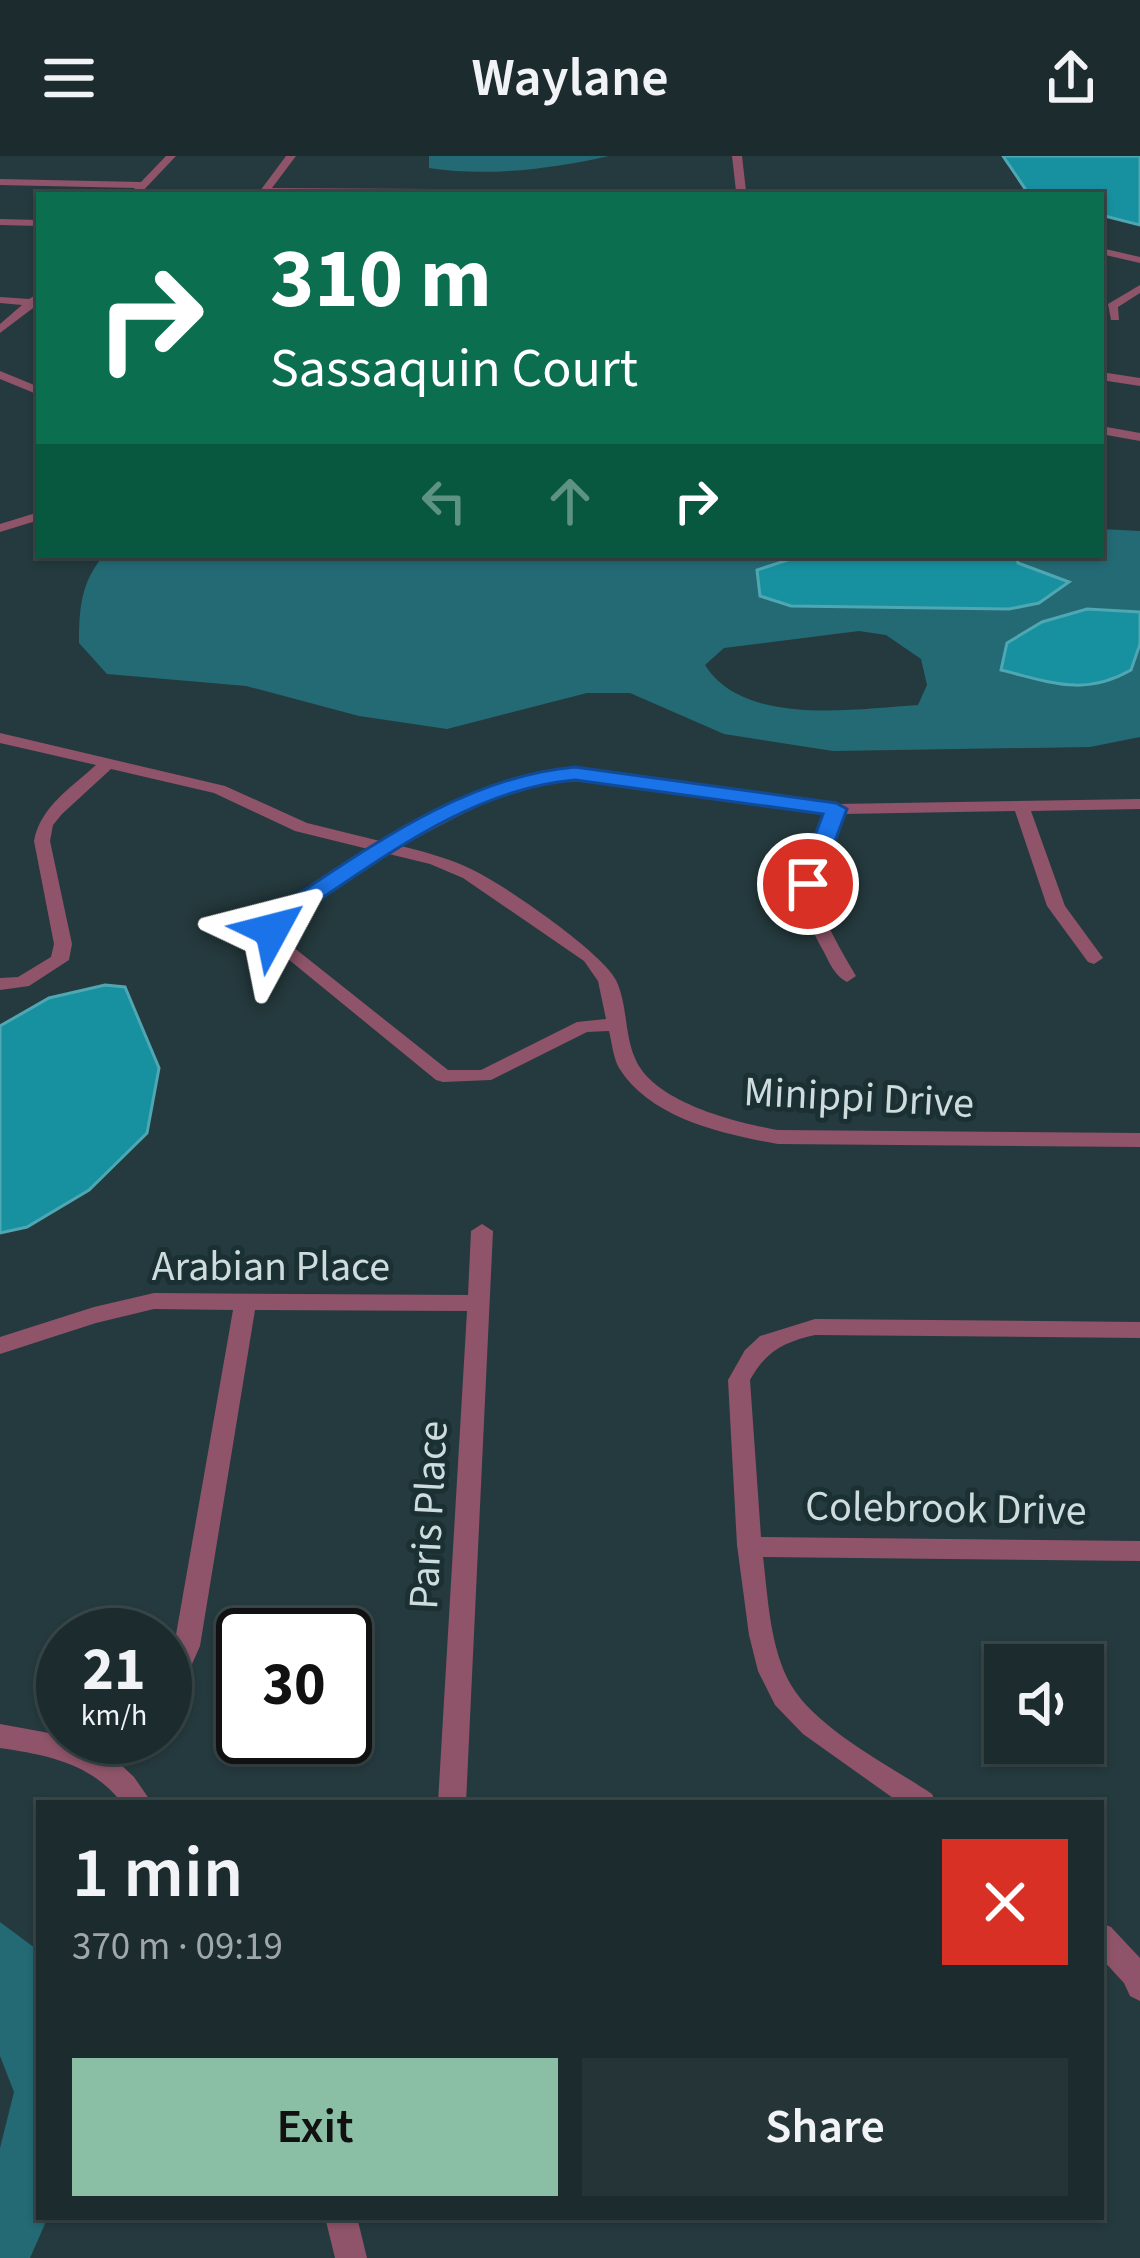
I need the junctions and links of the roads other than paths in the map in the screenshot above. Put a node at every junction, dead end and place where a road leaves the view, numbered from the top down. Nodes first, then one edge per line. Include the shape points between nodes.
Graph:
1 (171, 156) edge
2 (291, 156) edge
3 (737, 156) edge
4 (0, 182) edge
5 (143, 185) junction
6 (741, 191) junction
7 (137, 192) edge
8 (264, 192) edge
9 (380, 192) edge
10 (644, 192) edge
11 (700, 192) edge
12 (788, 192) edge
13 (0, 222) edge
14 (36, 223) edge
15 (1104, 252) edge
16 (1140, 260) edge
17 (1140, 288) edge
18 (36, 299) edge
19 (0, 300) edge
20 (1115, 318) dead end
21 (0, 330) edge
22 (0, 365) edge
23 (0, 375) edge
24 (1104, 376) edge
25 (36, 377) edge
26 (1140, 382) edge
27 (36, 390) edge
28 (1104, 431) edge
29 (1140, 437) edge
30 (36, 516) edge
31 (0, 528) edge
32 (0, 738) edge
33 (108, 763) junction
34 (1140, 804) edge
35 (1022, 808) junction
36 (836, 809) junction
37 (387, 847) junction
38 (1094, 958) dead end
39 (848, 976) dead end
40 (0, 984) edge
41 (620, 1025) junction
42 (1140, 1140) edge
43 (482, 1231) dead end
44 (246, 1300) junction
45 (477, 1304) junction
46 (1140, 1330) edge
47 (0, 1346) edge
48 (751, 1546) junction
49 (1140, 1551) edge
50 (192, 1617) edge
51 (0, 1736) edge
52 (36, 1742) edge
53 (105, 1764) edge
54 (135, 1800) edge
55 (452, 1800) edge
56 (918, 1800) edge
57 (1104, 1940) edge
58 (1138, 1976) edge
59 (342, 2220) edge
60 (351, 2258) edge

1 - 5 street
2 - 8 street
3 - 6 street
4 - 5 street
5 - 7 street
6 - 11 street
6 - 12 street
9 - 10 street
13 - 14 street
15 - 16 street
17 - 20 street via 1112,306
18 - 19 street
18 - 21 street
22 - 25 street
23 - 27 street
24 - 26 street
28 - 29 street
30 - 31 street
32 - 33 street, Minippi Drive
33 - 37 street, Minippi Drive via 219,789 301,827
33 - 40 street via 44,825 60,960 22,982
34 - 35 street
35 - 36 street
35 - 38 street via 1056,906
36 - 37 street via 575,774 537,777
36 - 39 street via 806,902
37 - 41 street, Minippi Drive via 469,874 590,957 608,981
37 - 41 street via 276,919 272,930 443,1076 484,1076 584,1026
41 - 42 street, Minippi Drive via 626,1063 644,1085 726,1127 778,1137
43 - 45 street, Paris Place
44 - 45 street, Arabian Place
44 - 47 street, Arabian Place via 138,1304
44 - 50 street
45 - 55 street, Paris Place
46 - 48 street via 815,1328 773,1336 752,1352 739,1380
48 - 49 street, Colebrook Drive
48 - 56 street via 763,1649 784,1697
51 - 52 street
53 - 54 street
57 - 58 street
59 - 60 street

